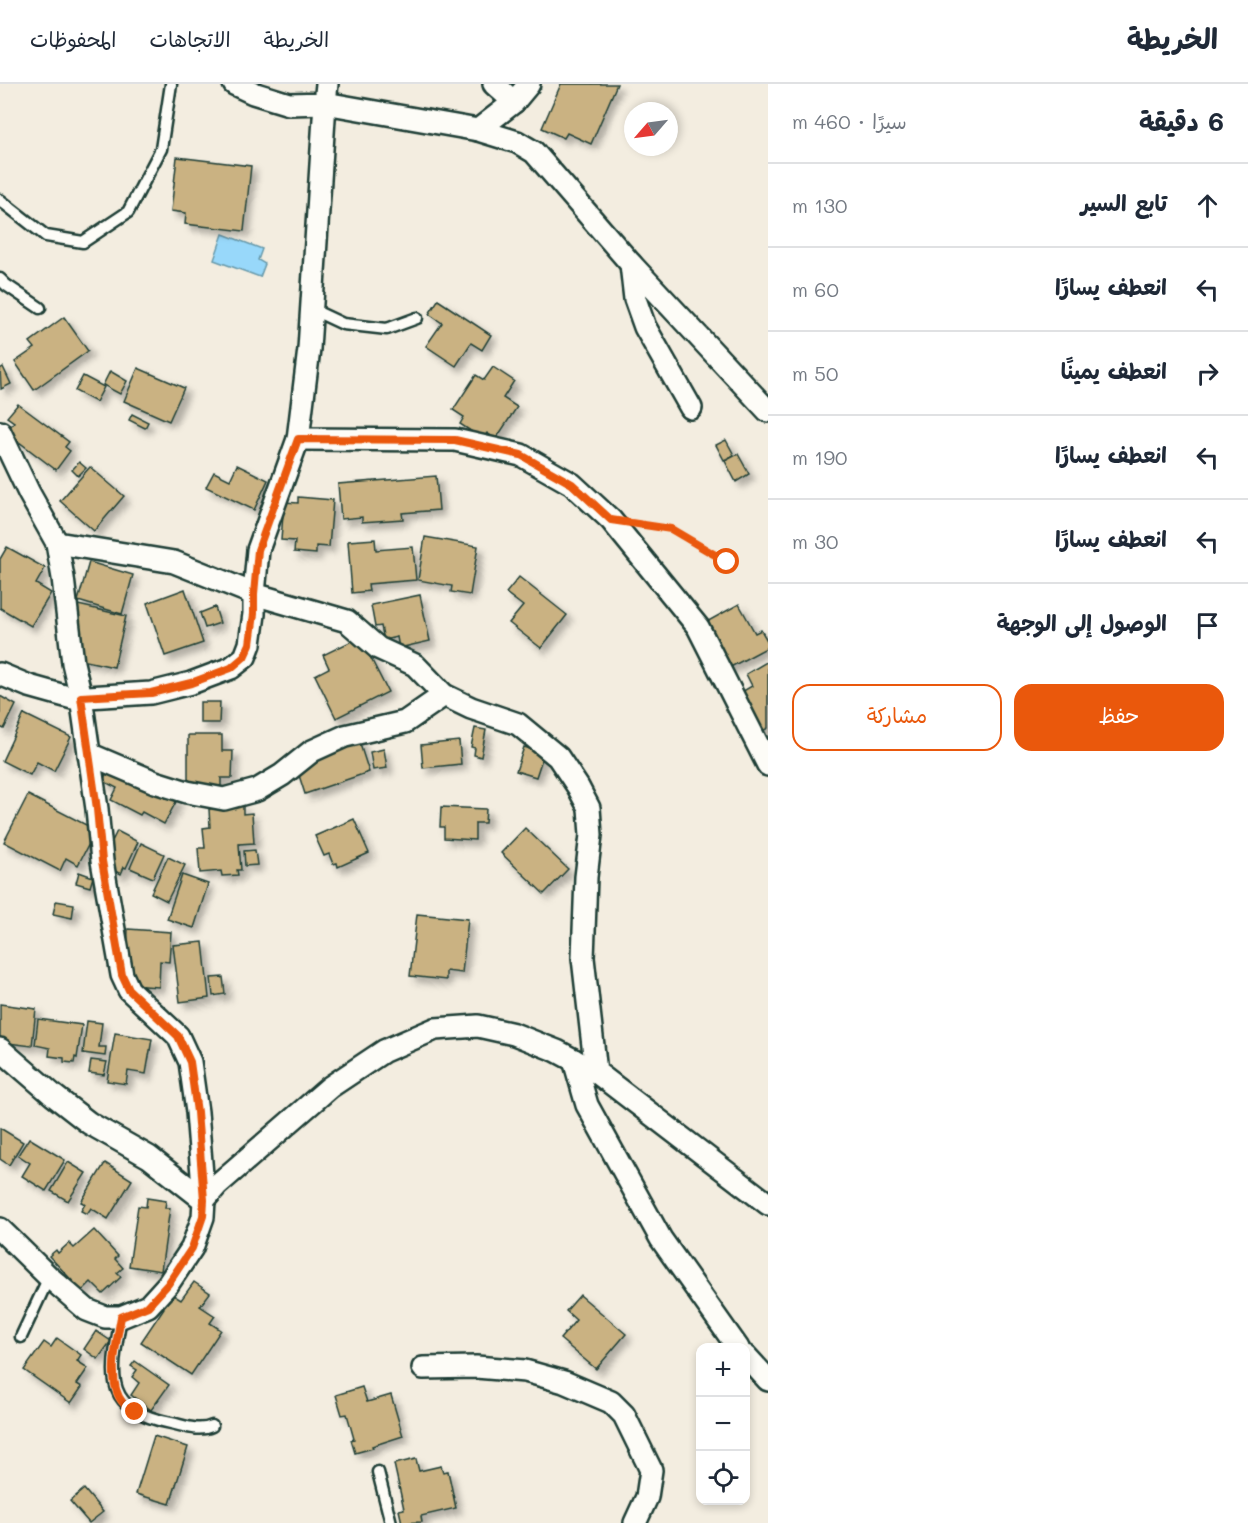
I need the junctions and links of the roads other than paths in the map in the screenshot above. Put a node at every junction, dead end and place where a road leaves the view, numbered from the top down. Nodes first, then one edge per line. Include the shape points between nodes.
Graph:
1 (171, 84) edge
2 (234, 84) edge
3 (494, 84) edge
4 (529, 84) edge
5 (326, 94) edge
6 (514, 102) junction
7 (478, 130) junction
8 (0, 200) edge
9 (631, 264) junction
10 (0, 279) edge
11 (40, 308) dead end
12 (311, 309) junction
13 (417, 318) dead end
14 (691, 408) dead end
15 (768, 411) edge
16 (0, 432) edge
17 (298, 439) junction
18 (57, 543) junction
19 (254, 594) junction
20 (0, 674) edge
21 (444, 695) junction
22 (81, 697) junction
23 (89, 754) junction
24 (768, 765) edge
25 (0, 1049) edge
26 (574, 1060) junction
27 (596, 1072) junction
28 (204, 1200) junction
29 (768, 1204) edge
30 (0, 1229) edge
31 (49, 1277) junction
32 (121, 1317) junction
33 (21, 1336) dead end
34 (735, 1343) edge
35 (750, 1360) edge
36 (423, 1368) dead end
37 (768, 1380) edge
38 (212, 1426) dead end
39 (378, 1472) dead end
40 (391, 1523) edge
41 (635, 1523) edge

1 - 8 lane via 161,149 128,212 83,242 46,237
2 - 5 street via 289,104
3 - 6 street
4 - 6 street
5 - 7 street
5 - 12 street
6 - 7 street
7 - 9 street via 517,142 534,152
9 - 14 street via 635,299 645,327
9 - 15 street
10 - 11 lane
12 - 13 lane via 343,324 387,330
12 - 17 street
16 - 18 street
17 - 19 street via 258,550
17 - 24 street via 455,440 521,455 572,484 611,520 698,627
18 - 19 street via 174,562
18 - 22 street
19 - 21 street via 347,621 378,648 415,665
19 - 22 street via 250,644 244,657 231,668 151,693
20 - 22 street via 29,686
21 - 23 street via 405,722 345,736 312,751 257,790 224,799 155,782
21 - 27 street via 518,724 558,757 589,808 591,835 583,958
22 - 23 street
23 - 28 street via 122,975 129,990 178,1036 190,1062
25 - 28 street via 89,1123 149,1157
26 - 27 street
26 - 28 street via 514,1034 478,1026 435,1029 384,1051 330,1087
26 - 34 street via 587,1106 661,1239
27 - 29 street
28 - 32 street via 192,1248 168,1284 148,1306
30 - 31 street
31 - 32 street via 87,1310 105,1317
31 - 33 lane
32 - 38 lane via 114,1359 117,1393 123,1402 135,1412 161,1421 204,1430
35 - 37 street
36 - 41 street via 525,1371 611,1401 624,1415 651,1470 647,1497
39 - 40 lane

